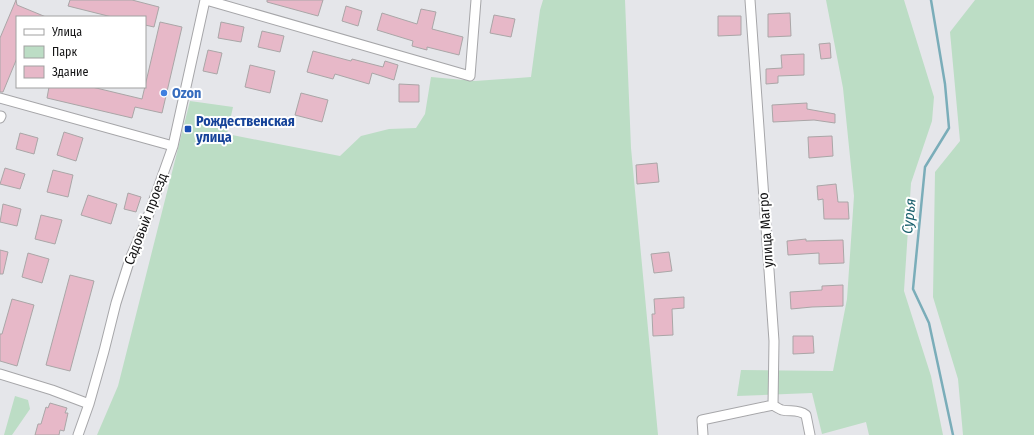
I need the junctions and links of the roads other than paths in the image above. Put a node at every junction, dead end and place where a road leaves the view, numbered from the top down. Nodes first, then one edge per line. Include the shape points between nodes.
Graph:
1 (205, 0) edge
2 (476, 0) edge
3 (750, 0) edge
4 (0, 98) edge
5 (173, 146) junction
6 (0, 374) edge
7 (89, 404) junction
8 (773, 405) junction
9 (78, 435) edge
10 (703, 435) edge
11 (810, 435) edge

1 - 2 street via 470,76
1 - 5 street, Садовый проезд
3 - 8 street, улица Магро via 774,341
4 - 5 street
5 - 7 street, Садовый проезд via 127,266
6 - 7 street
7 - 9 street, Садовый проезд
8 - 10 street via 702,420
8 - 11 street via 780,410 795,410 806,415

